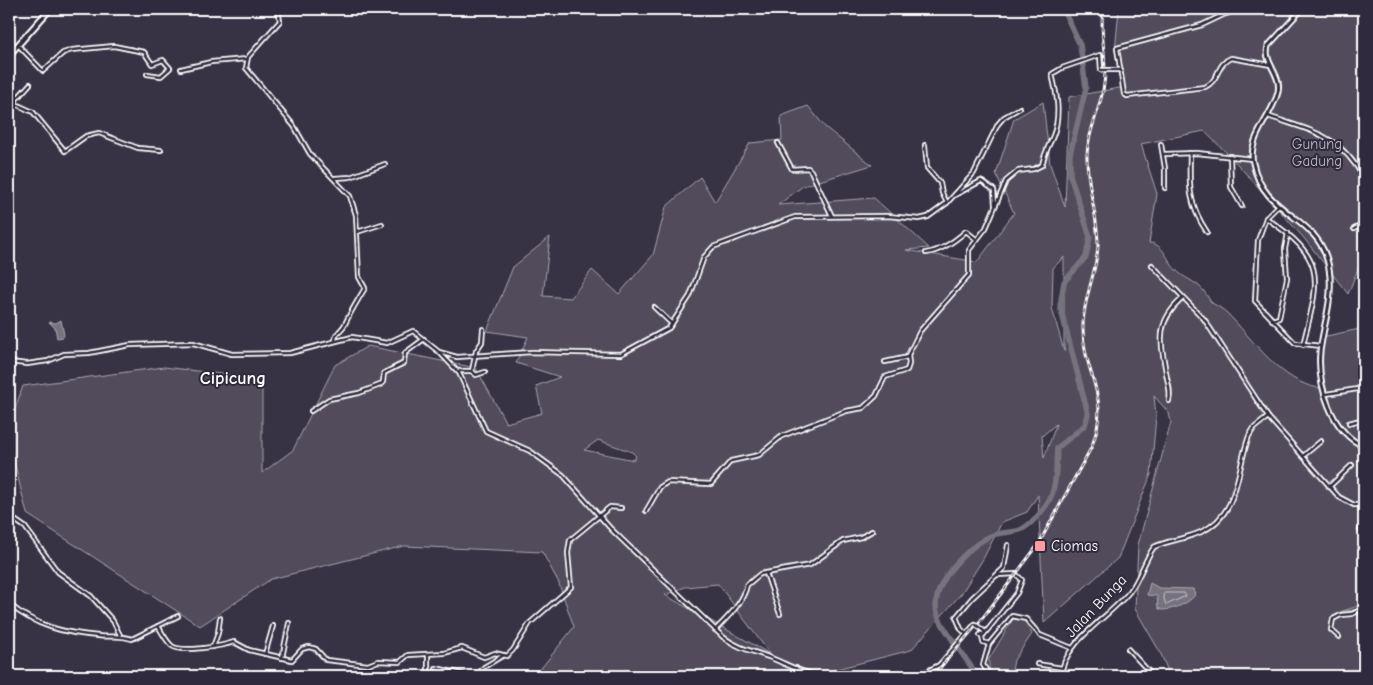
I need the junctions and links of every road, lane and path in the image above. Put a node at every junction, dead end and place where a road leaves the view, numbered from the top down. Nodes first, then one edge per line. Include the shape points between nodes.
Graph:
1 (50, 9) edge
2 (278, 9) edge
3 (1242, 9) edge
4 (1302, 9) edge
5 (18, 45) junction
6 (9, 55) edge
7 (247, 59) junction
8 (1271, 66) junction
9 (180, 69) dead end
10 (1120, 70) junction
11 (147, 74) dead end
12 (30, 84) dead end
13 (9, 101) edge
14 (13, 103) junction
15 (1020, 108) dead end
16 (1268, 116) junction
17 (778, 142) dead end
18 (1161, 144) dead end
19 (925, 145) dead end
20 (161, 150) dead end
21 (1190, 153) junction
22 (1164, 154) junction
23 (1230, 156) junction
24 (1252, 160) junction
25 (385, 164) dead end
26 (333, 178) junction
27 (1364, 178) edge
28 (1165, 188) dead end
29 (954, 196) junction
30 (948, 203) junction
31 (994, 206) junction
32 (1242, 206) dead end
33 (1278, 206) junction
34 (832, 216) junction
35 (1266, 218) junction
36 (382, 224) dead end
37 (1364, 224) edge
38 (1354, 229) dead end
39 (358, 232) junction
40 (1207, 232) dead end
41 (1288, 233) junction
42 (976, 239) junction
43 (926, 253) dead end
44 (1152, 265) dead end
45 (1183, 298) junction
46 (654, 307) dead end
47 (1272, 320) junction
48 (672, 324) junction
49 (483, 329) dead end
50 (424, 339) junction
51 (335, 340) junction
52 (1303, 345) junction
53 (1321, 346) junction
54 (439, 352) junction
55 (476, 357) junction
56 (908, 357) junction
57 (9, 362) edge
58 (885, 362) dead end
59 (458, 371) junction
60 (472, 371) junction
61 (485, 372) dead end
62 (1364, 388) edge
63 (1326, 394) junction
64 (1169, 401) dead end
65 (312, 411) dead end
66 (1268, 417) junction
67 (1364, 419) edge
68 (1349, 423) dead end
69 (1321, 442) dead end
70 (1364, 446) edge
71 (1303, 456) junction
72 (1352, 465) dead end
73 (1329, 487) junction
74 (1364, 505) edge
75 (621, 508) dead end
76 (646, 512) dead end
77 (599, 515) junction
78 (9, 516) edge
79 (1364, 522) edge
80 (1360, 530) dead end
81 (872, 531) dead end
82 (1008, 545) dead end
83 (766, 573) junction
84 (996, 575) junction
85 (9, 604) edge
86 (1364, 608) edge
87 (780, 614) dead end
88 (178, 616) dead end
89 (220, 618) dead end
90 (289, 623) dead end
91 (158, 626) junction
92 (273, 626) dead end
93 (715, 630) junction
94 (120, 635) junction
95 (965, 635) junction
96 (982, 637) junction
97 (1339, 637) dead end
98 (988, 644) junction
99 (213, 646) junction
100 (1072, 648) junction
101 (1128, 648) dead end
102 (265, 654) junction
103 (428, 654) junction
104 (504, 655) junction
105 (282, 658) junction
106 (1037, 664) dead end
107 (436, 668) dead end
108 (796, 668) junction
109 (1062, 668) junction
110 (437, 676) edge
111 (471, 676) edge
112 (477, 676) edge
113 (795, 676) edge
114 (853, 676) edge
115 (888, 676) edge
116 (918, 676) edge
117 (990, 676) edge
118 (1062, 676) edge
119 (1153, 676) edge

1 - 5 main road
2 - 7 street via 280,21
3 - 10 street via 1202,25 1117,48
4 - 8 street via 1268,46 1266,54
5 - 6 main road
5 - 11 street via 42,71 68,51 105,46 144,52 152,64 163,60 170,68 161,76
7 - 9 street
7 - 26 street via 246,68 294,126 310,154
8 - 10 street via 1231,58 1223,63 1214,82 1205,87 1127,96 1123,93
8 - 16 street via 1279,83
10 - 31 street, bridge via 1101,70 1100,55 1052,74 1057,120 1042,165 1018,171 1008,178
12 - 14 street
13 - 14 street
14 - 20 street via 33,112 65,151 86,136 99,133 138,148
15 - 29 street via 998,124 980,164
16 - 24 street via 1259,133
16 - 27 street via 1332,140 1349,154
17 - 34 street via 792,169 811,171
18 - 22 street
19 - 30 street via 926,168 940,183
21 - 22 street
21 - 23 street
21 - 40 street via 1190,195 1197,217
22 - 28 street
23 - 24 street
23 - 32 street via 1231,187
24 - 33 street via 1261,188
25 - 26 street via 350,177
26 - 39 street via 352,201
29 - 30 street
29 - 31 street via 981,181 994,190
30 - 34 street via 923,218
31 - 42 street via 986,228
33 - 35 street
33 - 53 street via 1308,227 1327,259 1330,291
34 - 48 street via 795,217 713,247 704,257 690,296
35 - 41 street
35 - 47 street via 1258,240 1254,299
36 - 39 street
37 - 38 street
39 - 51 street via 359,277 365,288 344,326 336,333
41 - 47 street via 1285,245 1286,285 1280,316
41 - 52 street via 1304,249 1314,272 1314,294
42 - 43 street via 966,231 937,251
42 - 56 street via 969,250 969,275 920,331
44 - 45 street
45 - 64 street via 1167,314 1162,329
45 - 66 street via 1204,319
46 - 48 street
47 - 52 street via 1292,341
48 - 55 street via 619,354 526,352
49 - 55 street
50 - 51 street via 413,331 387,343 355,336
50 - 54 street
50 - 65 street via 405,353 404,363 384,373 380,385 359,394 329,399
51 - 57 street via 290,353 232,354 194,343 130,345 90,353 64,354 48,361 27,364
52 - 53 street
53 - 63 street via 1320,366
54 - 55 street via 457,357
54 - 59 street
55 - 60 street
56 - 58 street
56 - 76 street via 907,370 885,377 876,396 864,407 782,436 759,455 731,461 711,484 668,482 660,487
59 - 60 street
59 - 77 street via 486,430 522,447 553,467
60 - 61 street via 476,375
62 - 63 street
63 - 70 street via 1339,428
66 - 71 street
66 - 100 street, Jalan Bunga via 1249,436 1234,498 1222,517 1196,534 1154,547 1130,591
67 - 68 street
69 - 71 street
71 - 73 street
72 - 73 street
73 - 74 street via 1354,505
75 - 77 street via 611,506
77 - 93 street
77 - 104 street via 569,542 571,587 531,621 511,653
78 - 94 street via 26,527 58,572 91,596 113,621
79 - 80 street
81 - 83 street via 842,541 810,564
82 - 84 street via 1004,568
83 - 87 street
83 - 93 street via 747,585 746,593 734,612
84 - 95 street via 956,617
84 - 96 street via 1016,574 1022,583
85 - 94 street via 21,614 50,628 101,637
86 - 97 street via 1334,619 1331,630
88 - 91 street
89 - 99 street
90 - 105 street
91 - 94 street via 135,639
91 - 99 street via 176,648
92 - 102 street
93 - 108 street via 739,648
95 - 96 street, bridge via 975,624 984,631 980,635
95 - 116 street via 937,666
96 - 98 street
98 - 100 street via 1016,615 1030,621 1040,635
98 - 117 street via 983,665
99 - 102 street via 236,642
100 - 109 street, Jalan Bunga
101 - 119 street
102 - 105 street
103 - 104 street via 464,648 484,656 495,652
103 - 105 street via 408,655 400,662 368,664 324,659 309,646 294,659
103 - 110 street via 428,670
104 - 112 street via 484,667
106 - 109 street
107 - 111 street
108 - 113 street
108 - 114 street via 814,674
109 - 118 street, Jalan Bunga
114 - 115 street via 874,673

